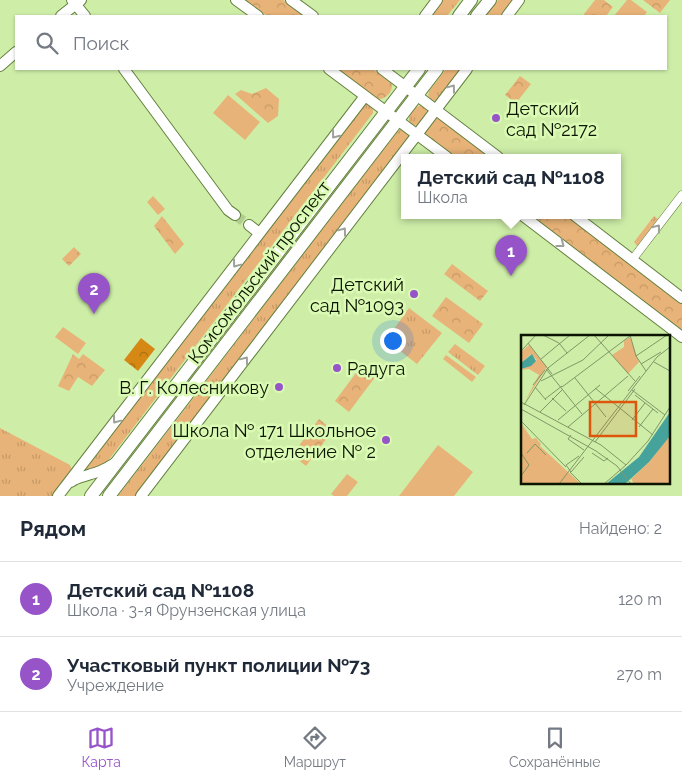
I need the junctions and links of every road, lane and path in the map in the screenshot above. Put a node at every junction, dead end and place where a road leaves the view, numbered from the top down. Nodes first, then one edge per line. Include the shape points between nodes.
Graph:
1 (236, 0) edge
2 (291, 0) edge
3 (437, 0) edge
4 (471, 0) edge
5 (490, 0) edge
6 (519, 0) edge
7 (76, 1) edge
8 (62, 15) edge
9 (84, 15) edge
10 (257, 15) edge
11 (312, 15) edge
12 (426, 15) edge
13 (460, 15) edge
14 (478, 15) edge
15 (508, 15) edge
16 (15, 53) edge
17 (0, 66) edge
18 (125, 70) edge
19 (330, 70) edge
20 (385, 70) edge
21 (418, 70) edge
22 (436, 70) edge
23 (466, 70) edge
24 (405, 86) junction
25 (417, 95) junction
26 (365, 96) junction
27 (436, 110) junction
28 (386, 111) junction
29 (398, 120) junction
30 (417, 134) junction
31 (402, 154) edge
32 (443, 154) edge
33 (494, 154) edge
34 (401, 155) edge
35 (682, 195) edge
36 (235, 215) tunnel mouth
37 (527, 219) edge
38 (579, 219) edge
39 (249, 226) tunnel mouth
40 (259, 233) junction
41 (632, 260) junction
42 (682, 298) edge
43 (682, 337) edge
44 (118, 461) junction
45 (65, 486) junction
46 (58, 496) edge
47 (91, 496) edge
48 (109, 496) edge
49 (141, 496) edge

1 - 10 street
2 - 11 street
3 - 12 street
4 - 13 main road
5 - 14 main road
6 - 15 street
7 - 8 street
7 - 9 street
16 - 17 street
18 - 36 street via 228,210
19 - 26 street
20 - 24 street
21 - 24 main road, Комсомольский проспект
22 - 25 main road, Комсомольский проспект
27 -> 23 street
24 - 25 street
24 - 28 main road, Комсомольский проспект
25 - 27 street
25 - 29 main road, Комсомольский проспект
26 - 28 street
26 -> 40 street, Комсомольский проспект
27 - 30 street
27 - 33 street
28 - 29 street
28 - 44 main road, Комсомольский проспект
29 - 30 street
29 - 48 main road, Комсомольский проспект
31 -> 30 street
30 - 32 street
49 -> 34 street
41 -> 35 street
37 -> 43 street
38 - 41 street
39 - 40 street
40 -> 45 street, Комсомольский проспект
41 - 42 street
44 - 45 street
44 - 47 main road, Комсомольский проспект
45 - 46 street, Комсомольский проспект

